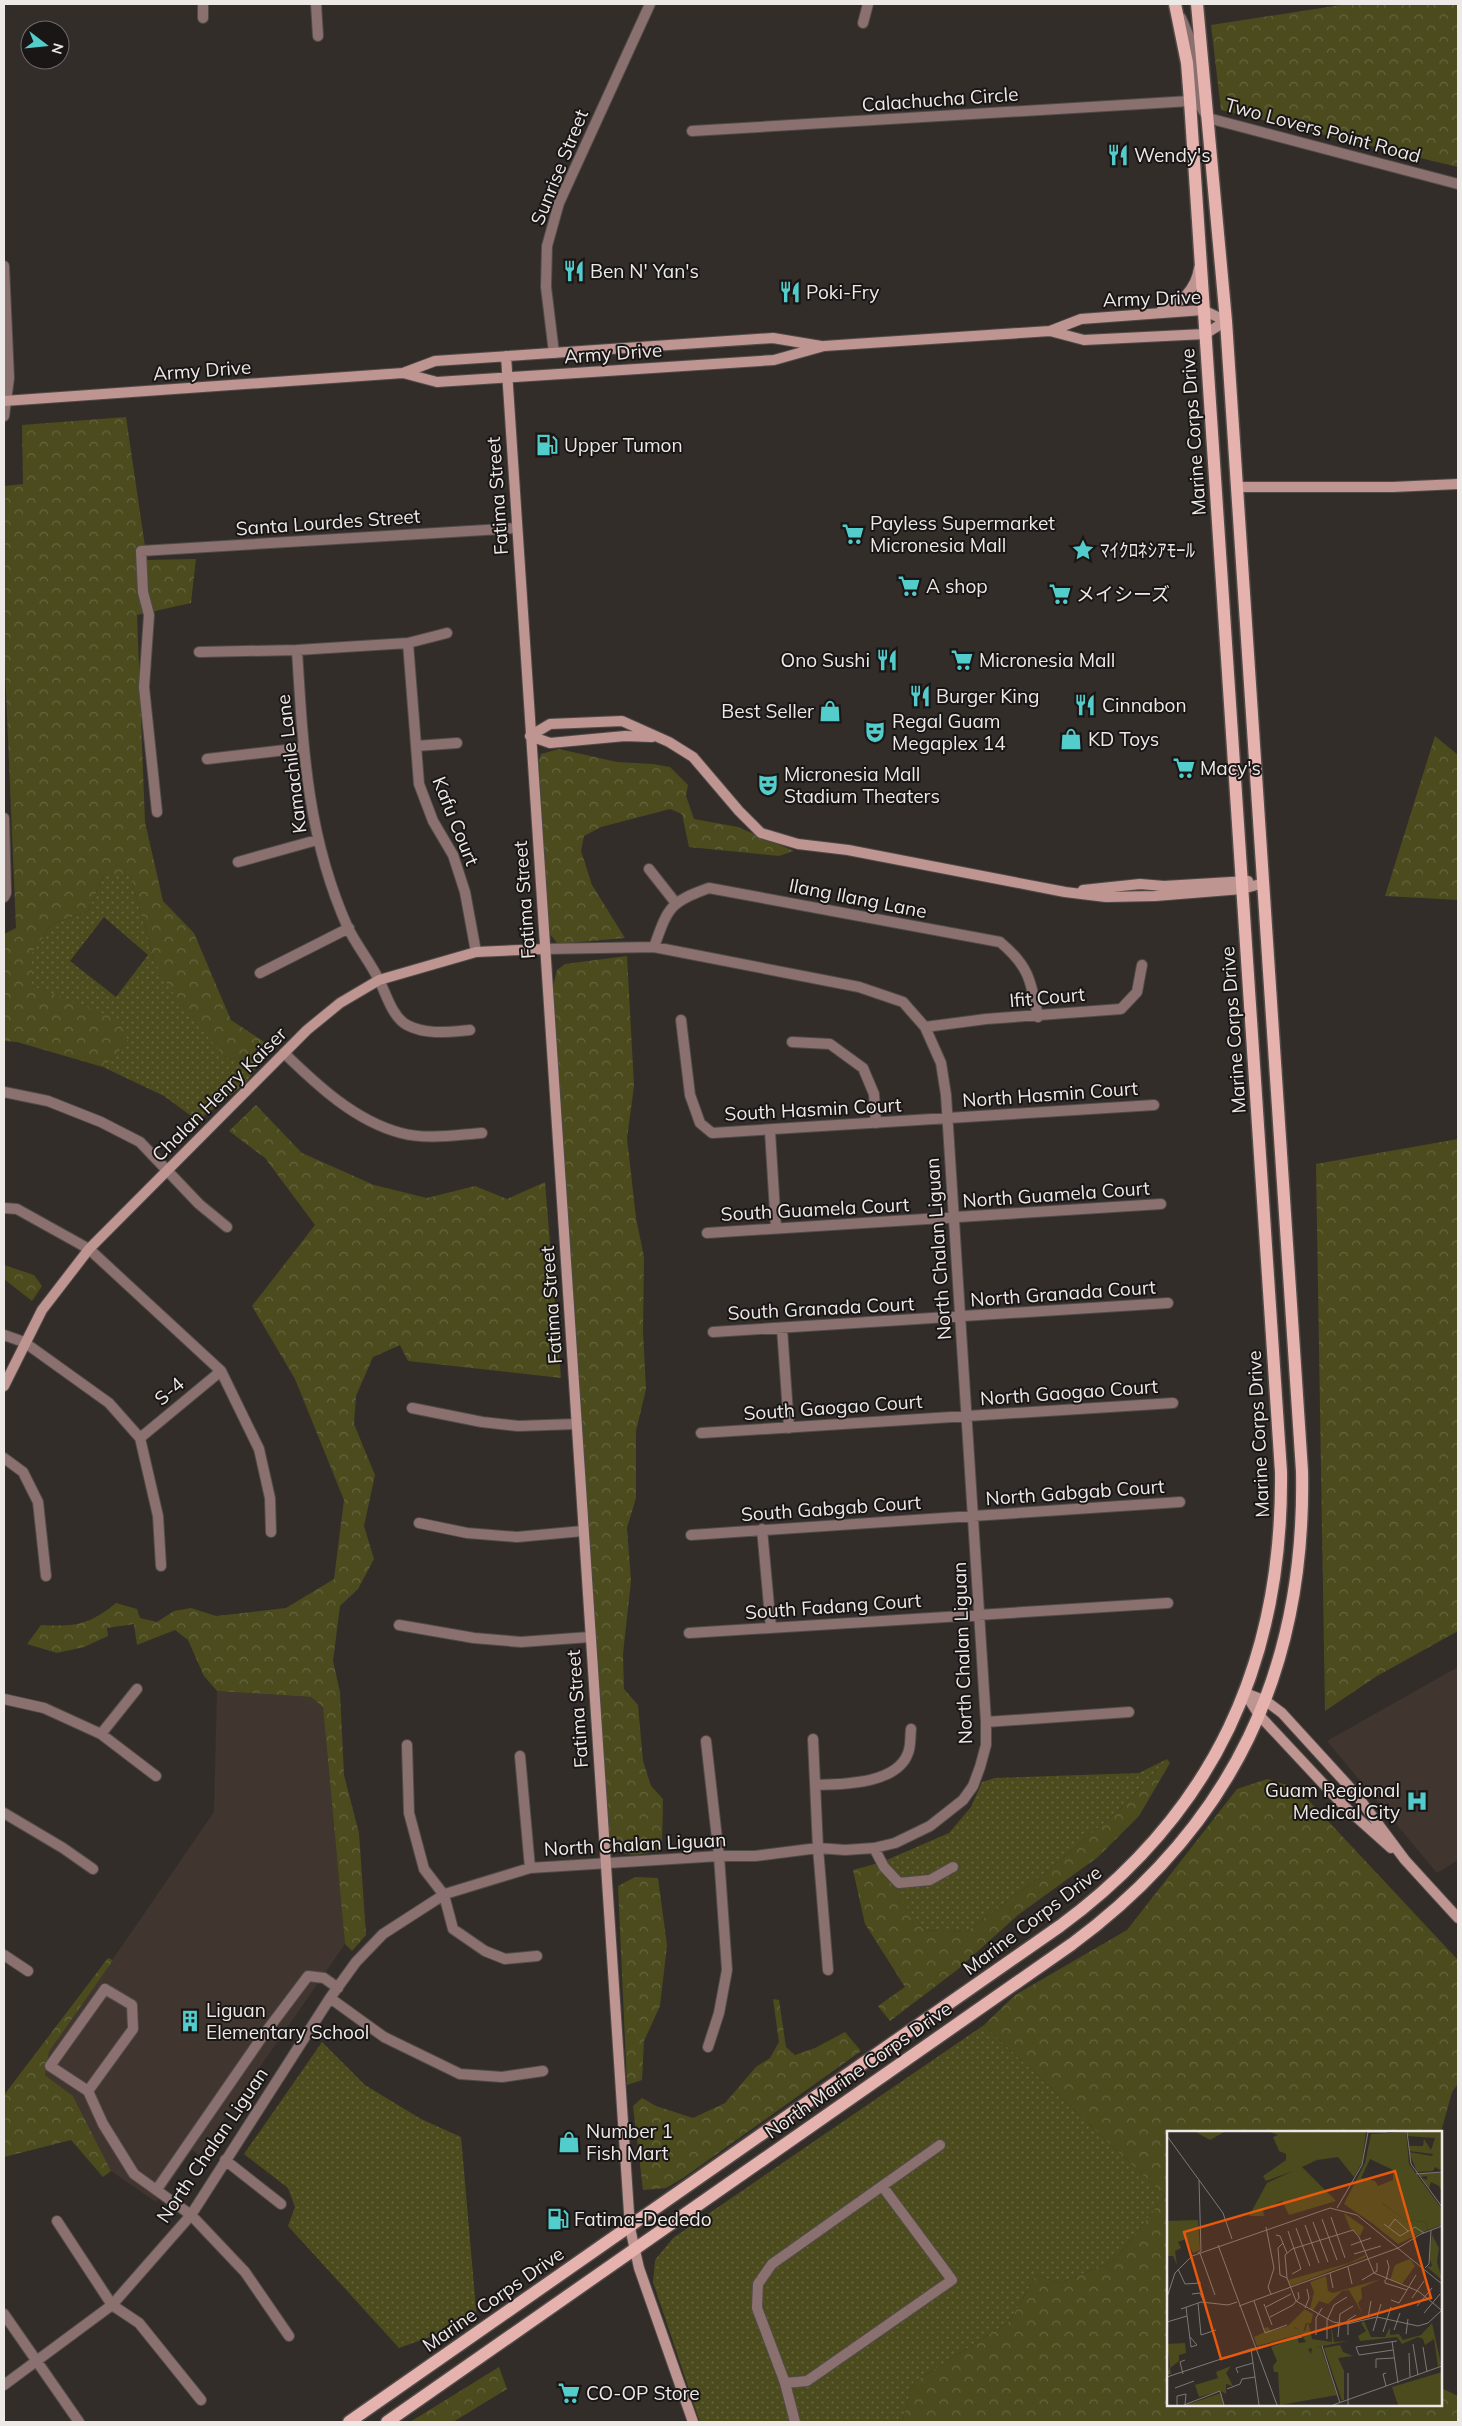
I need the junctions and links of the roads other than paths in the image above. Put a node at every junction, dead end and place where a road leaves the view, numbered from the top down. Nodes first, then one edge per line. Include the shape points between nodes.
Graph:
1 (203, 4) edge
2 (316, 4) edge
3 (650, 4) edge
4 (868, 4) edge
5 (1176, 4) edge
6 (1197, 4) edge
7 (203, 18) dead end
8 (864, 23) dead end
9 (318, 36) dead end
10 (1190, 101) junction
11 (1208, 118) junction
12 (692, 131) dead end
13 (1458, 184) edge
14 (1200, 262) junction
15 (4, 266) edge
16 (1203, 310) junction
17 (1145, 314) junction
18 (1226, 321) junction
19 (1050, 331) junction
20 (1205, 334) junction
21 (824, 346) junction
22 (554, 353) junction
23 (6, 356) edge
24 (506, 356) junction
25 (403, 373) junction
26 (507, 378) junction
27 (5, 401) edge
28 (4, 416) edge
29 (1458, 484) edge
30 (1237, 487) junction
31 (517, 528) junction
32 (448, 633) dead end
33 (408, 643) junction
34 (297, 650) junction
35 (199, 652) dead end
36 (530, 736) junction
37 (658, 737) junction
38 (457, 743) dead end
39 (416, 746) junction
40 (303, 748) junction
41 (207, 759) dead end
42 (157, 812) dead end
43 (4, 818) edge
44 (317, 840) junction
45 (238, 862) dead end
46 (649, 869) dead end
47 (1264, 883) junction
48 (1242, 884) junction
49 (4, 897) edge
50 (675, 902) junction
51 (349, 928) junction
52 (654, 947) junction
53 (544, 949) junction
54 (476, 952) junction
55 (1142, 965) dead end
56 (260, 973) dead end
57 (379, 980) junction
58 (1038, 1017) junction
59 (682, 1020) dead end
60 (925, 1027) junction
61 (470, 1030) dead end
62 (792, 1042) dead end
63 (284, 1053) junction
64 (4, 1092) edge
65 (1154, 1105) dead end
66 (947, 1118) junction
67 (876, 1123) junction
68 (770, 1131) junction
69 (482, 1133) dead end
70 (166, 1172) junction
71 (1161, 1204) dead end
72 (4, 1208) edge
73 (954, 1219) junction
74 (227, 1227) dead end
75 (776, 1228) junction
76 (708, 1234) dead end
77 (89, 1249) junction
78 (1168, 1303) dead end
79 (960, 1318) junction
80 (782, 1328) junction
81 (713, 1332) dead end
82 (4, 1335) edge
83 (24, 1342) junction
84 (221, 1371) junction
85 (4, 1386) edge
86 (1173, 1403) dead end
87 (412, 1408) dead end
88 (966, 1417) junction
89 (576, 1424) junction
90 (789, 1428) junction
91 (701, 1433) dead end
92 (140, 1438) junction
93 (4, 1458) edge
94 (1180, 1502) dead end
95 (973, 1516) junction
96 (419, 1523) dead end
97 (762, 1530) junction
98 (583, 1531) junction
99 (271, 1532) dead end
100 (691, 1535) dead end
101 (162, 1566) dead end
102 (46, 1576) dead end
103 (1168, 1603) dead end
104 (980, 1613) junction
105 (399, 1625) dead end
106 (771, 1628) junction
107 (689, 1633) dead end
108 (590, 1637) junction
109 (137, 1689) dead end
110 (1244, 1694) junction
111 (4, 1699) edge
112 (1266, 1701) junction
113 (1129, 1712) dead end
114 (1259, 1715) junction
115 (986, 1722) junction
116 (911, 1729) dead end
117 (101, 1734) junction
118 (813, 1739) dead end
119 (706, 1741) dead end
120 (407, 1745) dead end
121 (520, 1756) dead end
122 (156, 1776) dead end
123 (817, 1785) junction
124 (4, 1813) edge
125 (818, 1848) junction
126 (874, 1848) junction
127 (719, 1856) junction
128 (1406, 1860) junction
129 (604, 1864) junction
130 (953, 1867) dead end
131 (530, 1868) junction
132 (93, 1869) dead end
133 (444, 1895) junction
134 (1458, 1918) edge
135 (4, 1955) edge
136 (537, 1956) dead end
137 (828, 1970) dead end
138 (28, 1971) dead end
139 (338, 1988) junction
140 (330, 1998) junction
141 (708, 2047) dead end
142 (543, 2071) dead end
143 (88, 2091) junction
144 (940, 2145) dead end
145 (225, 2160) junction
146 (883, 2187) junction
147 (157, 2189) junction
148 (281, 2204) dead end
149 (191, 2215) junction
150 (57, 2221) dead end
151 (630, 2228) junction
152 (634, 2250) junction
153 (112, 2304) junction
154 (4, 2314) edge
155 (289, 2336) dead end
156 (36, 2361) junction
157 (785, 2384) junction
158 (4, 2385) edge
159 (201, 2400) dead end
160 (79, 2422) edge
161 (349, 2422) edge
162 (387, 2422) edge
163 (692, 2422) edge
164 (795, 2422) edge

1 - 7 street
2 - 9 street
3 - 22 street, Sunrise Street via 559,203 547,246 546,287
4 - 8 street
5 - 10 main road, Marine Corps Drive
5 - 11 street, Two Lovers Point Road via 1190,39 1201,107
6 - 11 main road, North Marine Corps Drive
10 - 12 street, Calachucha Circle
10 - 14 main road, Marine Corps Drive
11 - 13 street, Two Lovers Point Road
11 - 18 main road, North Marine Corps Drive
14 - 16 main road, Marine Corps Drive
14 - 17 main road via 1198,276 1186,296 1170,308
15 - 23 street
16 - 17 main road, Army Drive
16 - 18 main road, Army Drive
16 - 20 main road, Marine Corps Drive
17 - 19 main road, Army Drive via 1081,319
18 - 20 main road, Army Drive
18 - 30 main road, North Marine Corps Drive
19 - 20 main road, Army Drive via 1084,340
19 - 21 main road, Army Drive
20 - 48 main road, Marine Corps Drive
21 - 22 main road, Army Drive via 772,338
21 - 26 main road, Army Drive via 774,360
22 - 24 main road, Army Drive
23 - 27 street
24 - 25 main road, Army Drive via 435,361
24 - 26 main road, Fatima Street
25 - 26 main road, Army Drive via 437,382
25 - 27 main road, Army Drive
26 - 31 main road, Fatima Street
27 - 28 street
29 - 30 main road
30 - 47 main road, North Marine Corps Drive
31 - 36 main road, Fatima Street
31 - 42 street, Santa Lourdes Street via 141,551 144,602 149,616 144,687
32 - 33 street
33 - 34 street
33 - 39 street, Kafu Court
34 - 35 street
34 - 40 street, Kamachile Lane
36 - 37 main road via 550,743 625,736
36 - 37 main road via 550,724 622,721
36 - 53 main road, Fatima Street
37 - 48 main road via 693,757 750,823 777,839 1065,892 1140,884
38 - 39 street
39 - 54 street, Kafu Court via 419,784 433,821 456,864 465,892
40 - 41 street
40 - 44 street, Kamachile Lane
43 - 49 street
44 - 45 street
44 - 51 street, Kamachile Lane
46 - 50 street
47 - 48 main road
47 - 112 main road, North Marine Corps Drive via 1303,1501 1295,1594
48 - 110 main road, Marine Corps Drive via 1281,1501 1274,1590
50 - 52 street via 665,915
50 - 58 street, Ilang Ilang Lane via 709,888 1000,942 1018,956 1029,976
51 - 56 street
51 - 57 street, Kamachile Lane
52 - 53 street, North Chalan Liguan
52 - 60 street, North Chalan Liguan via 859,987 904,1002
53 - 54 main road, Chalan Henry Kaiser
53 - 89 main road, Fatima Street
54 - 57 main road, Chalan Henry Kaiser
55 - 58 street, Ifit Court via 1137,992 1121,1009
57 - 61 street, Kamachile Lane via 405,1024 428,1032
57 - 63 main road, Chalan Henry Kaiser via 340,1003
58 - 60 street, Ifit Court
59 - 68 street, South Hasmin Court via 690,1095 700,1123 712,1133
60 - 66 street, North Chalan Liguan via 941,1063
62 - 67 street via 830,1044 863,1068 874,1094
63 - 69 street via 314,1082 372,1123 402,1134
63 - 70 main road, Chalan Henry Kaiser
64 - 70 street via 48,1101 101,1122 140,1142
65 - 66 street, North Hasmin Court
66 - 67 street, South Hasmin Court
66 - 73 street, North Chalan Liguan
67 - 68 street, South Hasmin Court
68 - 75 street
70 - 74 street
70 - 77 main road, Chalan Henry Kaiser
71 - 73 street, North Guamela Court
72 - 77 street via 17,1210
73 - 75 street, South Guamela Court
73 - 79 street, North Chalan Liguan
75 - 76 street, South Guamela Court
77 - 83 main road, Chalan Henry Kaiser via 42,1310
77 - 84 street
78 - 79 street, North Granada Court
79 - 80 street, South Granada Court
79 - 88 street, North Chalan Liguan
80 - 81 street, South Granada Court
80 - 90 street
82 - 83 street
83 - 85 main road, Chalan Henry Kaiser
83 - 92 street via 109,1402
84 - 92 street, S-4
84 - 99 street via 260,1449 270,1498
86 - 88 street, North Gaogao Court
87 - 89 street via 518,1426
88 - 90 street, South Gaogao Court
88 - 95 street, North Chalan Liguan
89 - 98 main road, Fatima Street
90 - 91 street, South Gaogao Court
92 - 101 street via 158,1516
93 - 102 street via 23,1472 38,1502
94 - 95 street, North Gabgab Court
95 - 97 street, South Gabgab Court
95 - 104 street, North Chalan Liguan
96 - 98 street via 467,1533 517,1537
97 - 100 street, South Gabgab Court
97 - 106 street
98 - 108 main road, Fatima Street
103 - 104 street, South Fadang Court
104 - 106 street, South Fadang Court
104 - 115 street, North Chalan Liguan
105 - 108 street via 474,1638 521,1642
106 - 107 street, South Fadang Court
108 - 129 main road, Fatima Street
109 - 117 street
110 - 112 main road
110 - 114 main road
110 - 151 main road, Marine Corps Drive via 1217,1751 1185,1803 1149,1847 1106,1890 1060,1926
111 - 117 street via 44,1708
112 - 114 main road, North Marine Corps Drive
112 - 128 main road via 1282,1713 1355,1793
113 - 115 street
114 - 128 main road via 1345,1807
114 - 152 main road, North Marine Corps Drive via 1203,1815 1165,1862 1121,1906 1072,1944
115 - 126 street, North Chalan Liguan via 986,1746 973,1786 964,1800 930,1826
116 - 123 street via 908,1753 896,1771 867,1780
117 - 122 street
118 - 123 street
119 - 127 street
120 - 133 street via 409,1813 424,1869
121 - 131 street
123 - 125 street
124 - 132 street
125 - 126 street, North Chalan Liguan
125 - 127 street, North Chalan Liguan via 755,1856
125 - 137 street
126 - 130 street via 884,1867 899,1883 930,1880
127 - 129 street, North Chalan Liguan
127 - 141 street via 727,1970 719,2013
128 - 134 main road
129 - 131 street, North Chalan Liguan
129 - 151 main road, Fatima Street
131 - 133 street, North Chalan Liguan
133 - 136 street via 453,1928 485,1952 505,1958
133 - 139 street, North Chalan Liguan via 383,1934 356,1962
135 - 138 street
139 - 140 street, North Chalan Liguan
139 - 147 street via 324,1978 308,1976
140 - 142 street via 384,2037 460,2074 502,2077
140 - 145 street, North Chalan Liguan
143 - 143 street via 50,2066 105,1989 132,2005 133,2029
143 - 147 street via 103,2124 134,2174
144 - 146 street
145 - 148 street
145 - 149 street, North Chalan Liguan
146 - 157 street via 772,2264 758,2284 757,2308
146 - 157 street via 952,2280 807,2382
147 - 149 street
149 - 153 street, North Chalan Liguan
149 - 155 street via 244,2272
150 - 153 street
151 - 152 main road, Fatima Street
151 - 161 main road, Marine Corps Drive
152 - 162 main road, North Marine Corps Drive
152 - 163 main road, Fatima Street
153 - 156 street, North Chalan Liguan
153 - 159 street via 139,2323
154 - 156 street
156 - 158 street, North Chalan Liguan
156 - 160 street
157 - 164 street

